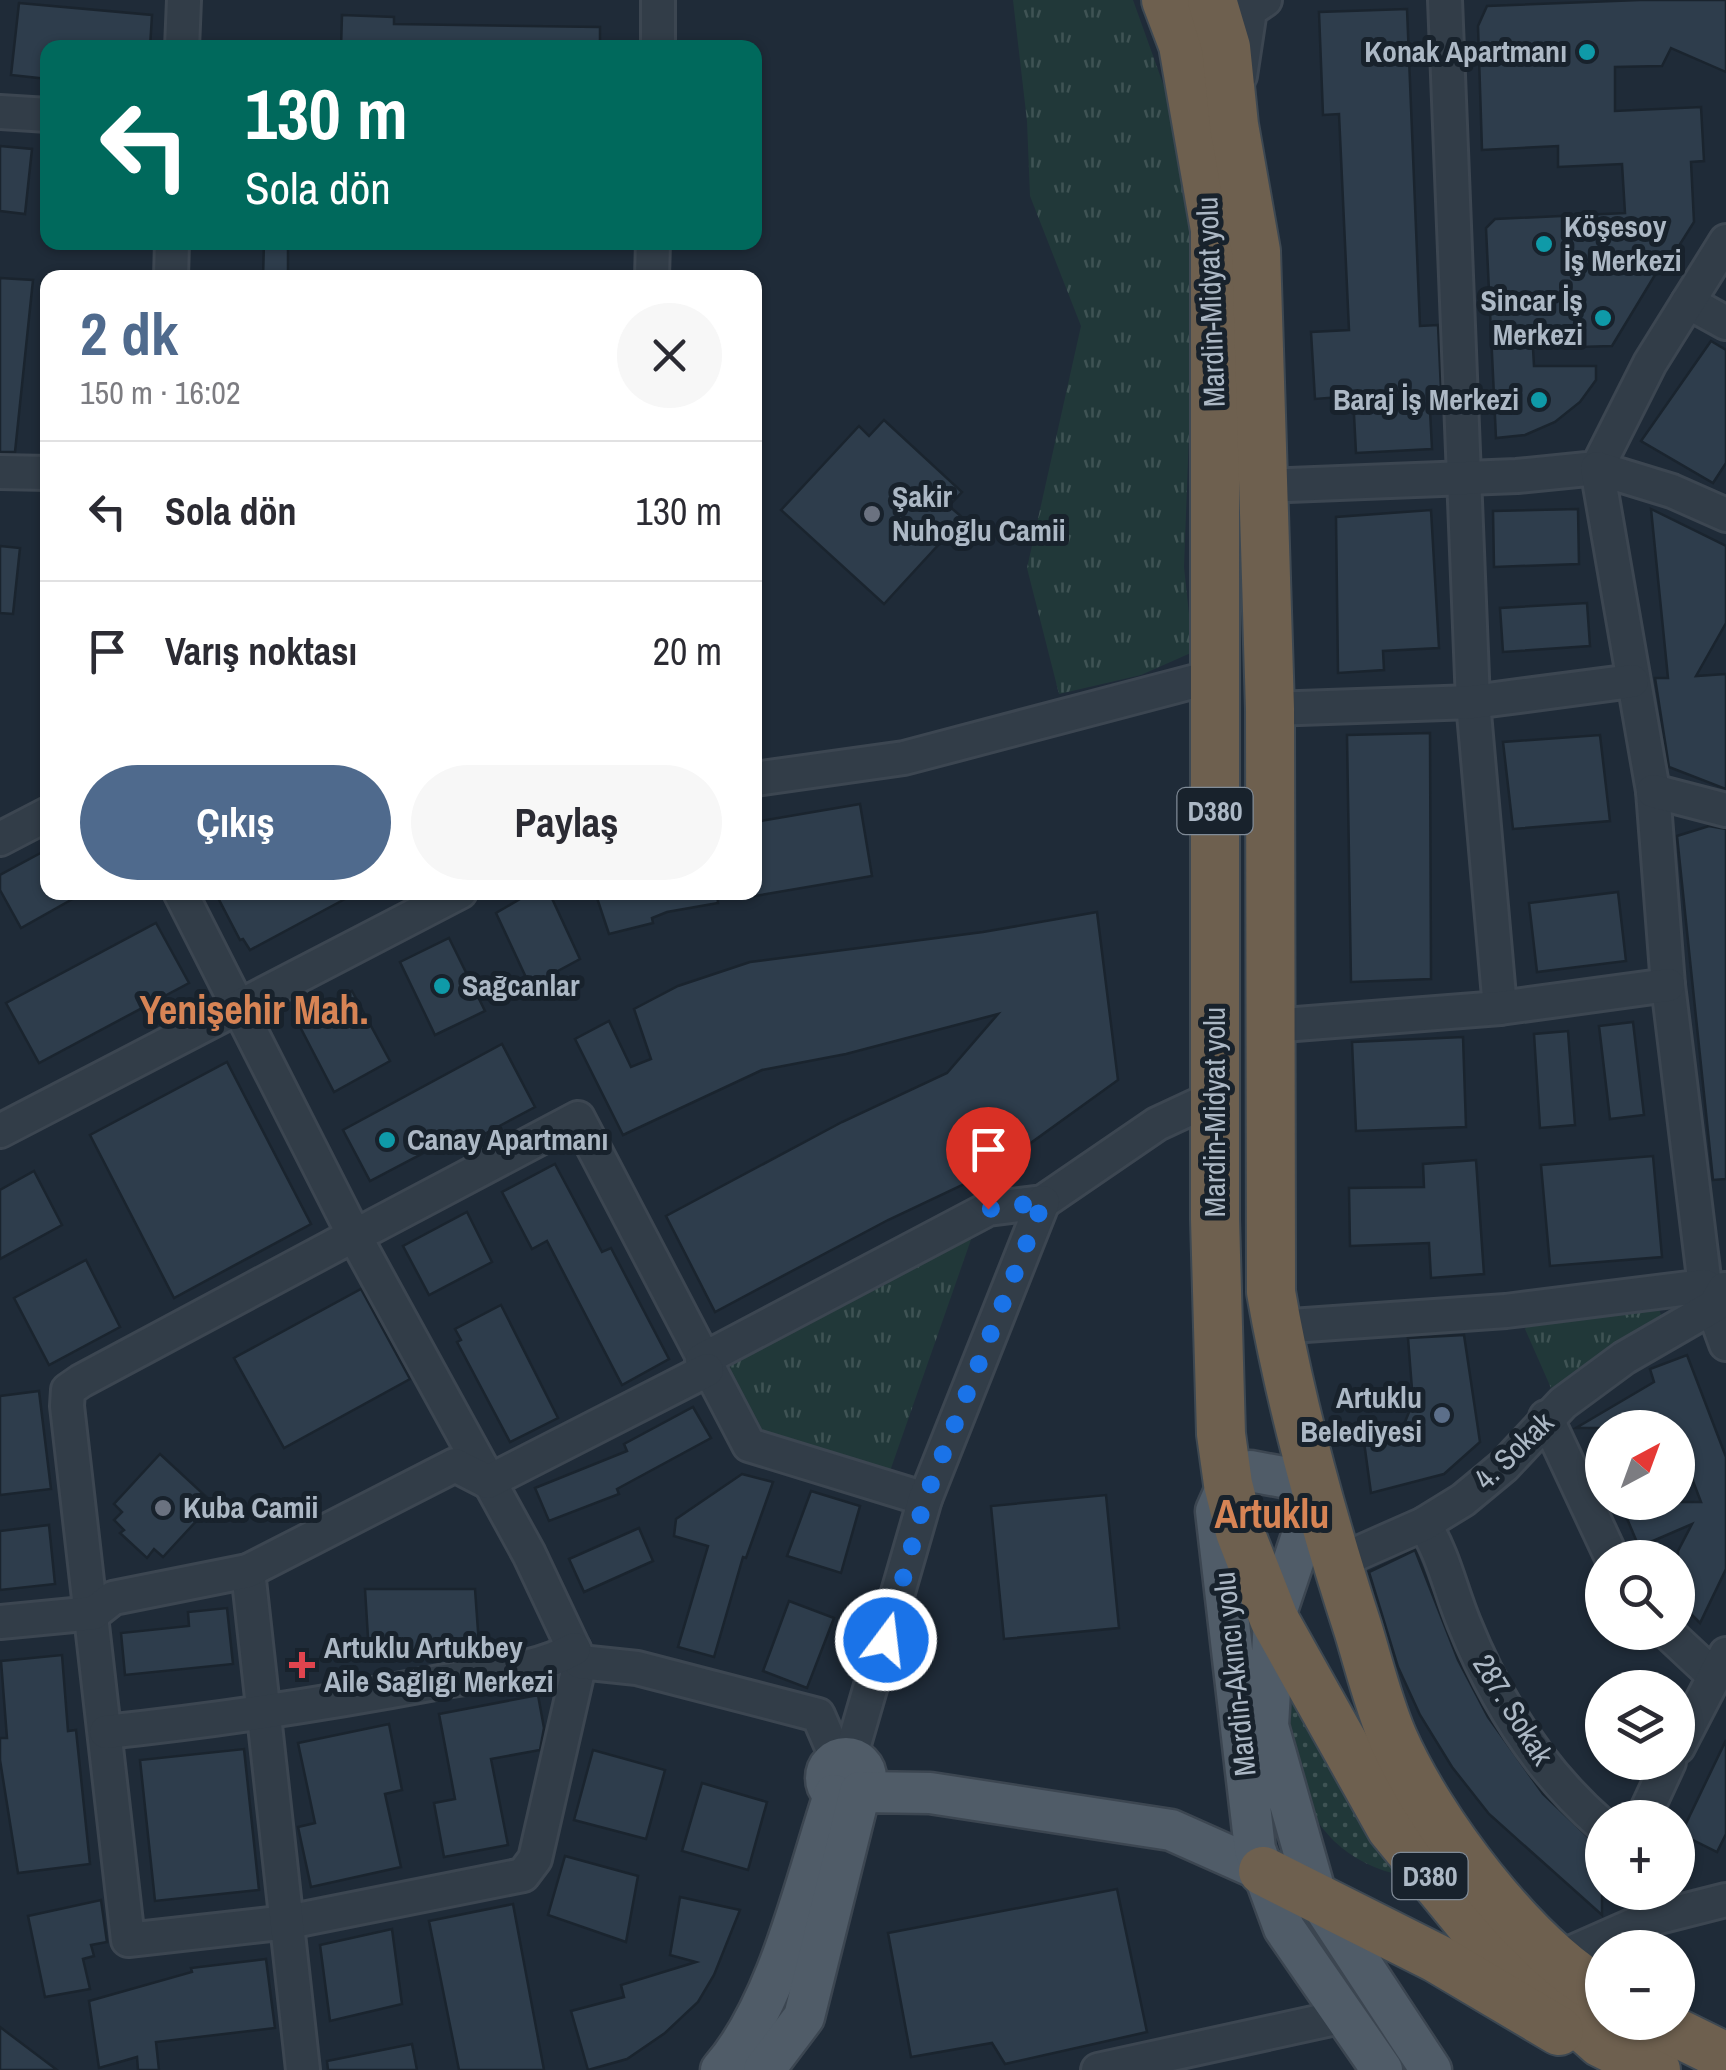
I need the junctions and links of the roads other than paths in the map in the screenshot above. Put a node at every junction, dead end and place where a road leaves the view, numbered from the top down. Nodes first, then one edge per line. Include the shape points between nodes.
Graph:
1 (184, 0) edge
2 (658, 0) edge
3 (1265, 0) edge
4 (1445, 0) edge
5 (1195, 2) edge
6 (182, 40) edge
7 (658, 40) edge
8 (0, 112) edge
9 (40, 115) edge
10 (1234, 125) junction
11 (1726, 240) edge
12 (1688, 302) junction
13 (1726, 323) edge
14 (1598, 468) junction
15 (0, 472) edge
16 (40, 473) edge
17 (1465, 476) junction
18 (1263, 486) junction
19 (1726, 515) edge
20 (1215, 676) junction
21 (1632, 681) junction
22 (1473, 702) junction
23 (1270, 708) junction
24 (762, 778) edge
25 (1653, 790) junction
26 (1726, 810) edge
27 (40, 818) edge
28 (0, 839) edge
29 (184, 900) edge
30 (445, 900) edge
31 (1668, 985) junction
32 (240, 1007) junction
33 (1500, 1008) junction
34 (1270, 1026) junction
35 (1215, 1097) junction
36 (0, 1131) edge
37 (1043, 1202) junction
38 (354, 1235) junction
39 (1715, 1292) edge
40 (1277, 1327) junction
41 (1726, 1344) edge
42 (705, 1365) junction
43 (1546, 1417) junction
44 (488, 1482) junction
45 (1222, 1497) junction
46 (1315, 1497) junction
47 (925, 1499) junction
48 (1424, 1524) junction
49 (1604, 1540) edge
50 (1336, 1562) junction
51 (248, 1570) junction
52 (94, 1613) junction
53 (1274, 1619) junction
54 (0, 1622) edge
55 (1695, 1650) edge
56 (577, 1656) junction
57 (1720, 1666) edge
58 (265, 1714) junction
59 (1695, 1714) edge
60 (106, 1732) junction
61 (841, 1776) junction
62 (1585, 1810) edge
63 (1263, 1871) junction
64 (1695, 1891) edge
65 (1316, 1895) junction
66 (1724, 1900) edge
67 (288, 1922) junction
68 (1557, 1959) junction
69 (1585, 1980) edge
70 (1344, 2016) junction
71 (1692, 2040) edge
72 (1602, 2043) junction
73 (1726, 2057) edge
74 (303, 2070) edge
75 (721, 2070) edge
76 (764, 2070) edge
77 (1098, 2070) edge
78 (1382, 2070) edge
79 (1431, 2070) edge
80 (1656, 2070) edge

1 - 6 street
2 - 7 street
3 - 10 street via 1250,10
4 - 17 street
5 - 10 highway, Mardin-Midyat yolu / D380 via 1226,47
5 - 20 highway, Mardin-Midyat yolu / D380 via 1183,45 1214,230
8 - 9 street
10 - 18 highway, Mardin-Midyat yolu / D380 via 1256,250
11 - 12 street
12 - 13 street
12 - 14 street
14 - 17 street
14 - 19 street
14 - 21 street
15 - 16 street
17 - 18 street
17 - 22 street
18 - 23 highway, Mardin-Midyat yolu / D380
20 - 24 street via 904,758
20 - 35 highway, Mardin-Midyat yolu / D380
21 - 22 street
21 - 25 street
22 - 23 street
22 - 33 street
23 - 34 highway, Mardin-Midyat yolu / D380
25 - 26 street
25 - 31 street
27 - 28 street
29 - 32 street
30 - 32 street
31 - 33 street
31 - 39 street
32 - 36 street
32 - 38 street
33 - 34 street
34 - 40 highway, Mardin-Midyat yolu / D380 via 1271,1292
35 - 37 street via 1157,1124
35 - 45 highway, Mardin-Midyat yolu / D380
37 - 42 street via 988,1209
37 - 47 street
38 - 42 street via 578,1118
38 - 44 street
38 - 52 street via 68,1390
39 - 40 street
39 - 41 street
39 - 43 street, 4. Sokak
40 - 46 highway, Mardin-Midyat yolu / D380
42 - 44 street
42 - 47 street via 748,1446
43 - 48 street, 4. Sokak via 1504,1466
43 - 49 street
44 - 51 street via 455,1465
44 - 56 street
45 - 46 main road via 1250,1471 1270,1471
45 - 53 highway, Mardin-Midyat yolu / D380
45 - 63 main road, Mardin-Akıncı yolu via 1254,1849
46 - 50 highway, Mardin-Midyat yolu / D380
46 - 53 main road, Mardin-Akıncı yolu
47 - 61 street
48 - 50 street, 4. Sokak
48 - 62 street, 287. Sokak via 1442,1552 1486,1676
50 - 68 highway, Mardin-Midyat yolu / D380 via 1393,1738 1472,1871
51 - 52 street via 113,1598
51 - 58 street
52 - 54 street
52 - 60 street
53 - 65 main road, Mardin-Akıncı yolu via 1268,1726
53 - 72 highway, Mardin-Midyat yolu / D380 via 1392,1828 1478,1934
55 - 57 street
56 - 58 street
56 - 61 street via 818,1715
56 - 67 street via 535,1859 523,1874
57 - 59 street
58 - 60 street
58 - 67 street
60 - 67 street via 128,1940
61 - 63 main road via 1171,1830
61 - 75 main road via 762,2009
61 - 76 main road via 804,2016
63 - 65 highway
63 - 70 main road, Mardin-Akıncı yolu via 1284,1928
64 - 66 street
65 - 72 highway via 1436,1958 1546,2027
65 - 79 main road, Mardin-Akıncı yolu
66 - 68 street via 1643,1921
67 - 74 street
68 - 69 highway, Mardin-Midyat yolu / D380
70 - 77 street
70 - 78 main road, Mardin-Akıncı yolu
71 - 73 highway
72 - 80 highway, Mardin-Midyat yolu / D380

